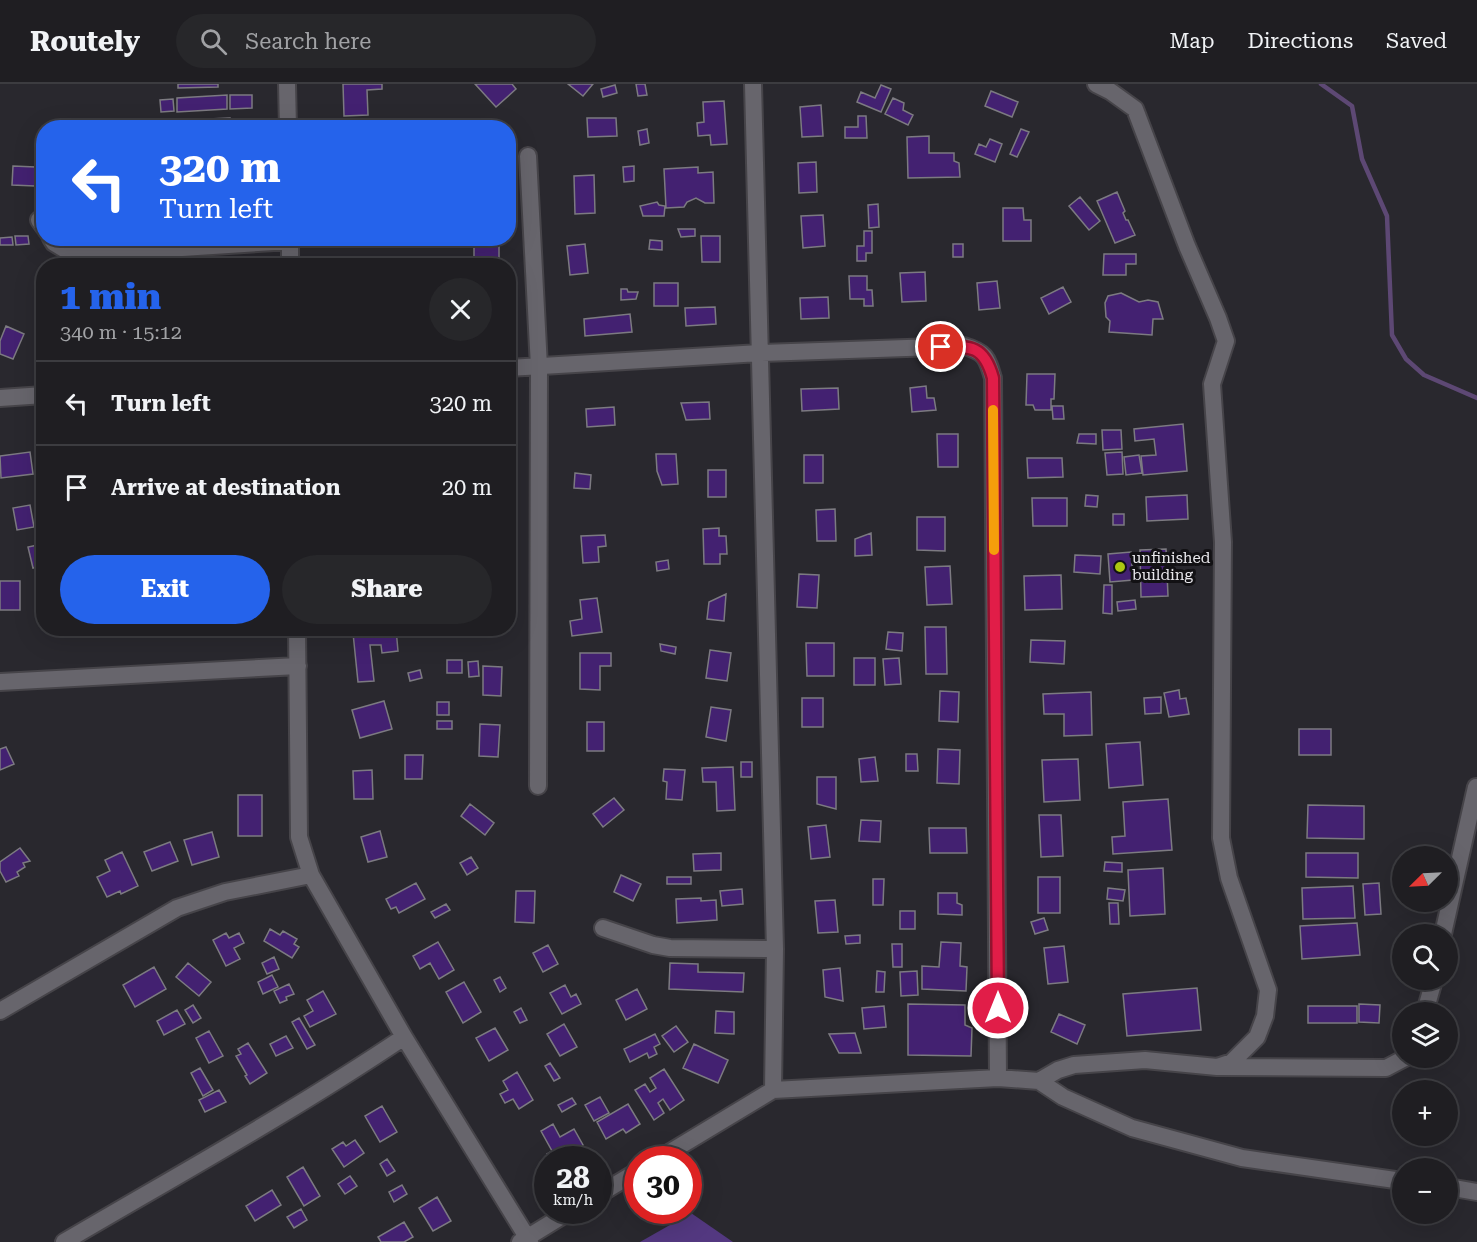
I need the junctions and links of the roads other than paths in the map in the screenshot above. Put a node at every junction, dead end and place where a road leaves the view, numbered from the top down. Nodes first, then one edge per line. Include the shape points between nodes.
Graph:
1 (287, 84) edge
2 (753, 84) edge
3 (1096, 84) edge
4 (288, 120) edge
5 (528, 156) dead end
6 (59, 246) edge
7 (204, 246) edge
8 (760, 352) junction
9 (539, 366) junction
10 (516, 367) edge
11 (36, 396) edge
12 (0, 398) edge
13 (297, 636) edge
14 (298, 666) junction
15 (0, 682) edge
16 (538, 786) dead end
17 (1476, 787) edge
18 (311, 875) junction
19 (1445, 924) edge
20 (603, 928) dead end
21 (775, 949) junction
22 (0, 1011) edge
23 (404, 1037) junction
24 (1392, 1065) edge
25 (1217, 1067) junction
26 (998, 1078) junction
27 (1039, 1081) junction
28 (773, 1090) junction
29 (680, 1146) edge
30 (1392, 1179) edge
31 (1458, 1189) edge
32 (1477, 1192) edge
33 (551, 1224) edge
34 (526, 1240) edge
35 (64, 1242) edge

1 - 4 street
2 - 8 street
3 - 25 street via 1135,109 1226,340 1212,384 1223,543 1221,838 1229,878 1268,990 1265,1016 1257,1037 1232,1062
5 - 9 street
6 - 7 street via 74,255
8 - 9 street
8 - 21 street
8 - 26 street via 964,346 979,351 988,362 993,378
9 - 10 street
9 - 16 street
11 - 12 street
13 - 14 street
14 - 15 street
14 - 18 street via 298,837
17 - 19 street
18 - 22 street via 225,892 177,908
18 - 23 street
20 - 21 street via 670,948
21 - 28 street
23 - 34 street
23 - 35 street via 341,1080
24 - 25 street
25 - 27 street via 1145,1060 1091,1063 1058,1070
26 - 27 street
26 - 28 street
27 - 30 street via 1063,1097 1132,1128 1231,1155
28 - 29 street
31 - 32 street
33 - 34 street

